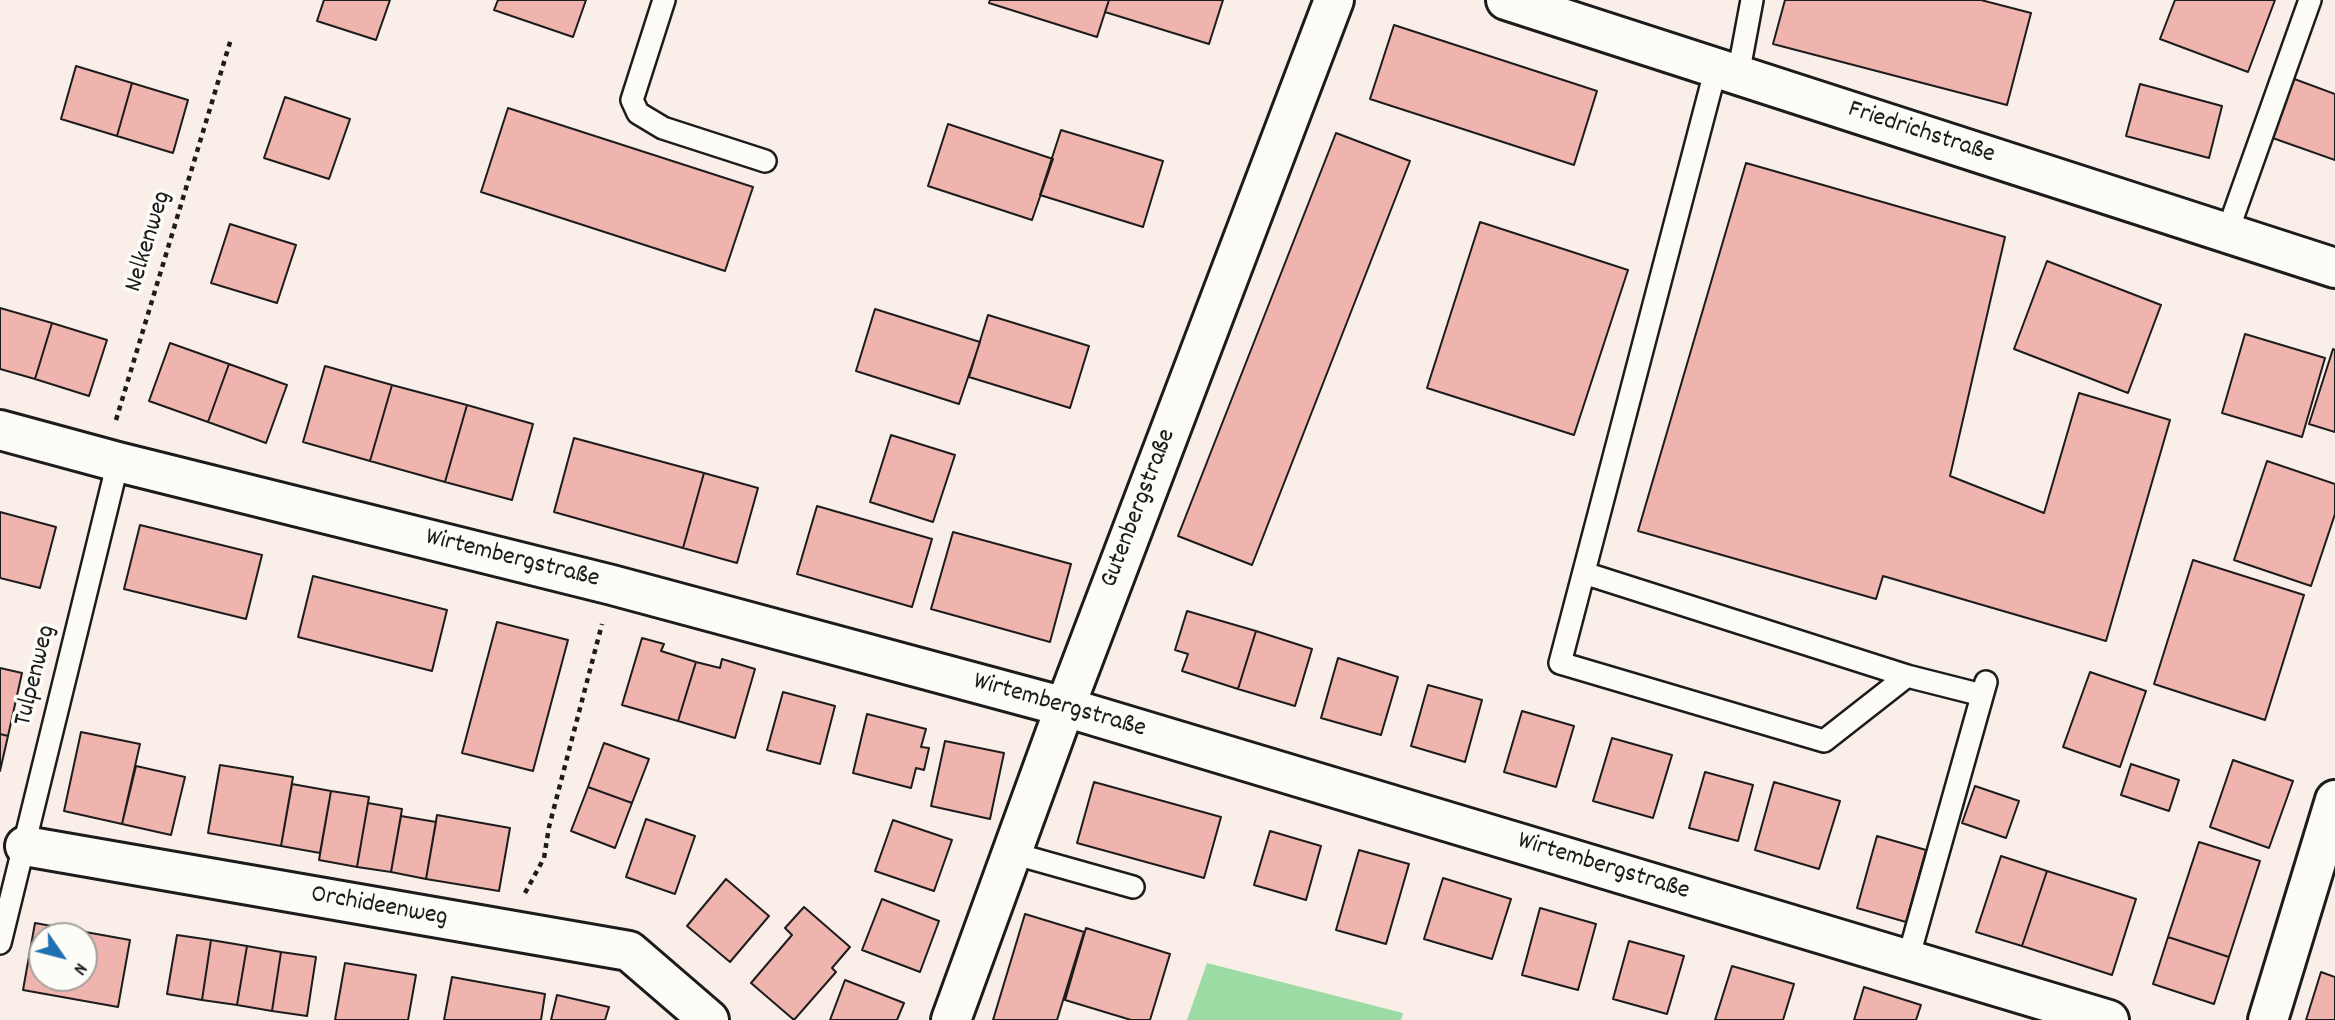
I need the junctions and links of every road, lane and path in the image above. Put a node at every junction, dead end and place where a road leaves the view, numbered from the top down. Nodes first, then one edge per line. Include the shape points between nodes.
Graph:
1 (664, 0) edge
2 (1334, 0) edge
3 (1507, 0) edge
4 (1752, 0) edge
5 (2310, 0) edge
6 (231, 39) dead end
7 (1727, 71) junction
8 (765, 161) dead end
9 (2227, 233) junction
10 (2335, 268) edge
11 (0, 430) edge
12 (111, 459) junction
13 (1584, 573) junction
14 (612, 585) junction
15 (1907, 676) junction
16 (1065, 707) junction
17 (2335, 800) edge
18 (25, 846) junction
19 (1012, 853) junction
20 (1133, 887) dead end
21 (505, 930) junction
22 (0, 943) edge
23 (1908, 960) junction
24 (709, 1020) edge
25 (951, 1020) edge
26 (2109, 1020) edge
27 (2268, 1020) edge

1 - 8 lane via 632,100 638,113 663,128
2 - 16 street, Gutenbergstraße
3 - 7 street, Friedrichstraße
4 - 7 lane
5 - 9 lane
6 - 12 path, Nelkenweg
7 - 9 street, Friedrichstraße
7 - 13 lane
9 - 10 street, Friedrichstraße
11 - 12 street, Wirtembergstraße
12 - 14 street, Wirtembergstraße
12 - 18 lane, Tulpenweg
13 - 15 lane
13 - 15 lane via 1560,663 1824,741
14 - 16 street, Wirtembergstraße
14 - 21 path via 544,858
15 - 23 lane via 1984,688
16 - 19 street, Gutenbergstraße
16 - 23 street, Wirtembergstraße
17 - 27 street
18 - 21 street, Orchideenweg
18 - 22 lane, Tulpenweg
19 - 20 lane
19 - 25 street, Gutenbergstraße
21 - 24 street, Orchideenweg via 629,951
23 - 26 street, Wirtembergstraße

